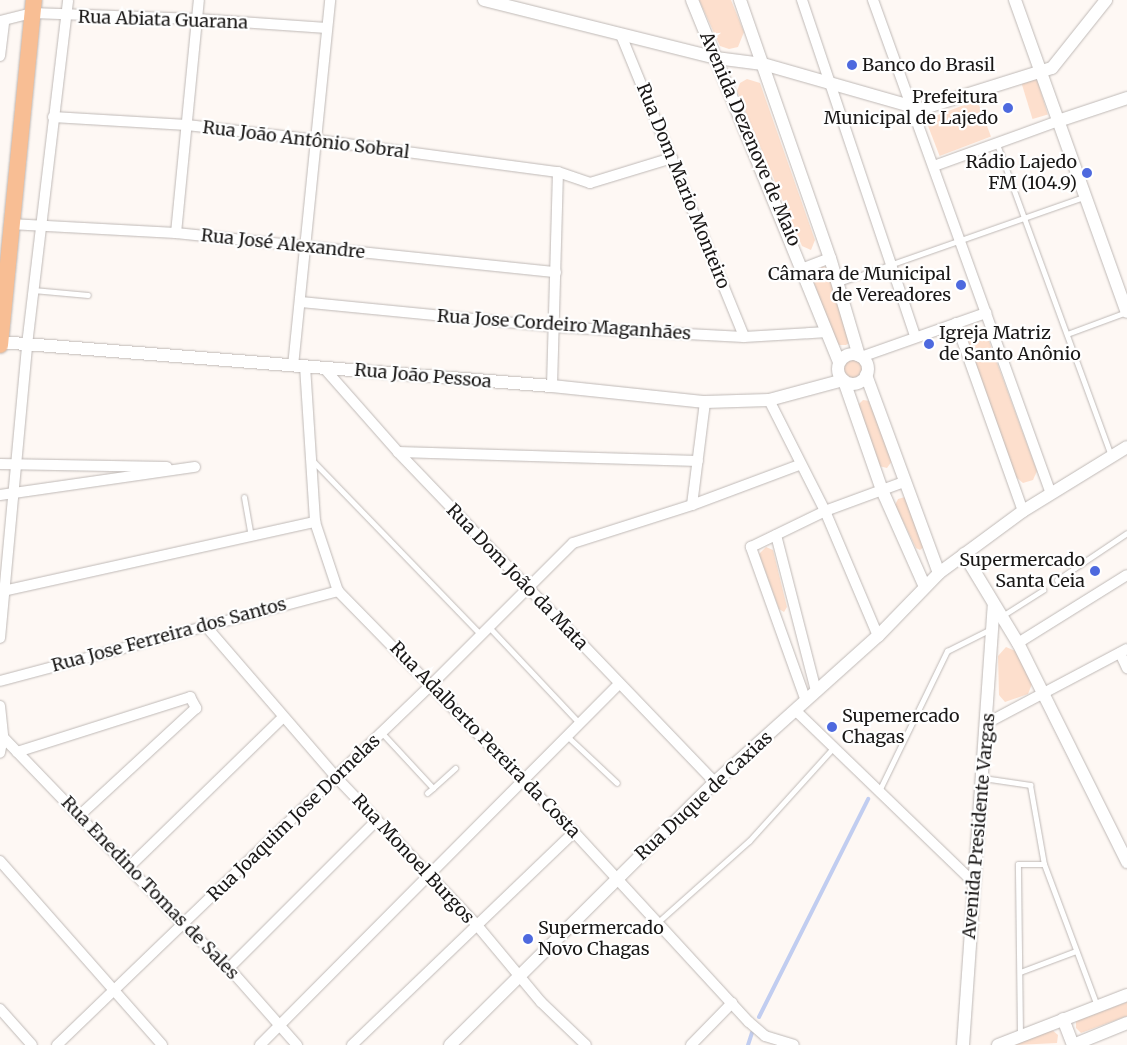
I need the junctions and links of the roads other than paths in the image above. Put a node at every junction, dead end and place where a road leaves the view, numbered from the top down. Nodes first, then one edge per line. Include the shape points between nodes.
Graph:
1 (68, 0) edge
2 (199, 0) edge
3 (330, 0) edge
4 (484, 0) edge
5 (692, 0) edge
6 (740, 0) edge
7 (802, 0) edge
8 (873, 0) edge
9 (1015, 0) edge
10 (1106, 0) edge
11 (33, 7) edge
12 (66, 16) junction
13 (198, 19) junction
14 (2, 21) edge
15 (327, 28) junction
16 (621, 35) junction
17 (0, 56) edge
18 (716, 58) junction
19 (763, 64) junction
20 (1041, 71) junction
21 (828, 83) junction
22 (1127, 100) edge
23 (912, 108) junction
24 (53, 117) junction
25 (1058, 121) junction
26 (187, 125) junction
27 (317, 140) junction
28 (997, 143) junction
29 (672, 158) junction
30 (934, 166) junction
31 (558, 172) junction
32 (1084, 197) junction
33 (1023, 218) junction
34 (10, 224) junction
35 (40, 225) junction
36 (176, 233) junction
37 (962, 240) junction
38 (306, 247) junction
39 (830, 258) junction
40 (890, 263) junction
41 (804, 268) junction
42 (556, 272) junction
43 (838, 283) junction
44 (33, 290) junction
45 (88, 295) dead end
46 (301, 302) junction
47 (1127, 312) edge
48 (986, 313) junction
49 (956, 323) junction
50 (555, 327) junction
51 (827, 332) junction
52 (1067, 334) junction
53 (915, 336) junction
54 (744, 338) junction
55 (0, 343) edge
56 (26, 345) junction
57 (860, 356) junction
58 (839, 362) junction
59 (299, 366) junction
60 (324, 368) junction
61 (866, 375) junction
62 (844, 380) junction
63 (552, 386) junction
64 (769, 400) junction
65 (706, 402) junction
66 (1127, 448) edge
67 (398, 452) junction
68 (1112, 455) junction
69 (310, 458) junction
70 (698, 461) junction
71 (0, 464) edge
72 (15, 465) junction
73 (799, 465) junction
74 (904, 482) junction
75 (882, 490) junction
76 (1051, 494) junction
77 (0, 495) edge
78 (12, 496) junction
79 (244, 497) dead end
80 (692, 505) junction
81 (825, 511) junction
82 (1023, 511) junction
83 (315, 522) junction
84 (1127, 533) edge
85 (776, 535) junction
86 (251, 536) junction
87 (964, 554) junction
88 (939, 573) junction
89 (1127, 575) edge
90 (1057, 580) dead end
91 (925, 587) junction
92 (526, 588) junction
93 (1043, 590) dead end
94 (3, 591) junction
95 (338, 591) junction
96 (996, 617) junction
97 (204, 624) junction
98 (485, 631) junction
99 (878, 636) junction
100 (0, 638) edge
101 (1018, 643) junction
102 (1123, 651) edge
103 (1127, 668) edge
104 (0, 681) edge
105 (432, 684) junction
106 (619, 684) junction
107 (816, 691) junction
108 (1042, 693) junction
109 (806, 701) junction
110 (0, 706) edge
111 (795, 710) junction
112 (282, 717) junction
113 (987, 723) junction
114 (580, 724) junction
115 (382, 732) junction
116 (2, 735) edge
117 (568, 737) junction
118 (834, 748) junction
119 (17, 752) junction
120 (0, 753) edge
121 (455, 768) dead end
122 (336, 777) junction
123 (983, 778) junction
124 (524, 781) junction
125 (715, 782) junction
126 (617, 783) dead end
127 (433, 788) junction
128 (879, 791) junction
129 (427, 793) dead end
130 (80, 815) junction
131 (377, 820) junction
132 (574, 832) junction
133 (0, 861) edge
134 (1127, 862) edge
135 (1044, 864) junction
136 (129, 867) junction
137 (429, 875) junction
138 (617, 879) junction
139 (973, 882) junction
140 (657, 922) junction
141 (476, 924) junction
142 (184, 925) junction
143 (1076, 951) junction
144 (230, 968) junction
145 (1020, 972) junction
146 (520, 976) junction
147 (114, 991) junction
148 (1127, 995) edge
149 (732, 1003) junction
150 (1097, 1006) junction
151 (0, 1009) edge
152 (1063, 1019) junction
153 (1127, 1023) edge
154 (280, 1026) junction
155 (1020, 1036) junction
156 (771, 1042) edge
157 (32, 1045) edge
158 (57, 1045) edge
159 (162, 1045) edge
160 (260, 1045) edge
161 (297, 1045) edge
162 (352, 1045) edge
163 (450, 1045) edge
164 (586, 1045) edge
165 (691, 1045) edge
166 (794, 1045) edge
167 (963, 1045) edge
168 (998, 1045) edge
169 (1073, 1045) edge

1 - 12 street
2 - 13 street
3 - 15 street, Rua Adalberto Pereira da Costa
4 - 16 street
5 - 18 street, Avenida Dezenove de Maio
6 - 19 street, Avenida Dezenove de Maio
7 - 21 street
8 - 23 street
9 - 20 street
10 - 20 street via 1052,68
11 - 12 street, Rua Abiata Guarana
11 - 14 street, Rua Abiata Guarana
11 - 34 main road
12 - 13 street, Rua Abiata Guarana
12 - 24 street
13 - 15 street, Rua Abiata Guarana
13 - 26 street
14 - 17 street
15 - 27 street, Rua Adalberto Pereira da Costa
16 - 18 street
16 - 29 street, Rua Dom Mario Monteiro
18 - 19 street
18 - 41 street, Avenida Dezenove de Maio
19 - 21 street
19 - 39 street, Avenida Dezenove de Maio
20 - 23 street via 921,109
20 - 25 street
21 - 23 street
21 - 40 street
22 - 25 street
23 - 30 street
24 - 26 street, Rua João Antônio Sobral
24 - 35 street
25 - 28 street
25 - 32 street
26 - 27 street, Rua João Antônio Sobral
26 - 36 street
27 - 31 street, Rua João Antônio Sobral
27 - 38 street, Rua Adalberto Pereira da Costa
28 - 30 street
28 - 33 lane
29 - 31 street, Rua João Antônio Sobral via 590,183
29 - 54 street, Rua Dom Mario Monteiro
30 - 37 street
31 - 42 street
32 - 33 lane
32 - 47 street
33 - 37 lane
33 - 52 lane
34 - 35 street, Rua José Alexandre
34 - 55 main road
35 - 36 street, Rua José Alexandre
35 - 44 street
36 - 38 street, Rua José Alexandre
37 - 40 lane
37 - 48 street
38 - 42 street, Rua José Alexandre
38 - 46 street, Rua Adalberto Pereira da Costa
39 - 41 street
39 - 43 street, Avenida Dezenove de Maio
40 - 43 lane
40 - 53 street
41 - 51 street, Avenida Dezenove de Maio
42 - 50 street
43 - 57 street, Avenida Dezenove de Maio
44 - 45 lane
44 - 56 street
46 - 50 street, Rua Jose Cordeiro Maganhães
46 - 59 street, Rua Adalberto Pereira da Costa
47 - 52 lane
48 - 49 street
48 - 76 street
49 - 53 street
49 - 82 street
50 - 54 street, Rua Jose Cordeiro Maganhães
50 - 63 street
51 - 54 street, Rua Jose Cordeiro Maganhães
51 - 58 street, Avenida Dezenove de Maio
52 - 68 lane
53 - 57 street
55 - 56 street, Rua João Pessoa
56 - 59 street, Rua João Pessoa
56 - 72 street
57 - 58 street via 848,355
57 - 61 street via 867,365
58 - 62 street via 838,373
59 - 60 street, Rua João Pessoa
59 - 69 street, Rua Adalberto Pereira da Costa
60 - 63 street, Rua João Pessoa
60 - 67 street, Rua Dom João da Mata
61 - 62 street via 856,383
61 - 74 street
62 - 64 street, Rua João Pessoa
62 - 75 street
63 - 65 street, Rua João Pessoa
64 - 65 street, Rua João Pessoa
64 - 73 street
65 - 70 street
66 - 68 street, Rua Duque de Caxias
67 - 70 street
67 - 92 street, Rua Dom João da Mata
68 - 76 street, Rua Duque de Caxias
69 - 83 street, Rua Adalberto Pereira da Costa
69 - 98 lane
70 - 80 street
71 - 72 street
72 - 78 street
72 - 78 street via 195,468
73 - 80 street, Rua Joaquim Jose Dornelas
73 - 81 street
74 - 75 street
74 - 88 street
75 - 81 street
75 - 91 street
76 - 82 street, Rua Duque de Caxias
77 - 78 street
78 - 94 street
79 - 86 lane
80 - 92 street, Rua Joaquim Jose Dornelas via 573,543
81 - 85 street
81 - 99 street
82 - 87 street, Rua Duque de Caxias
83 - 86 street
83 - 95 street, Rua Adalberto Pereira da Costa
84 - 90 lane
85 - 107 street
85 - 109 street via 754,544 751,553
86 - 94 street
87 - 88 street, Rua Duque de Caxias
87 - 96 street
88 - 91 street, Rua Duque de Caxias
89 - 101 street
91 - 99 street, Rua Duque de Caxias
92 - 98 street, Rua Joaquim Jose Dornelas
92 - 106 street, Rua Dom João da Mata
93 - 96 lane
94 - 100 street
95 - 97 street, Rua Jose Ferreira dos Santos
95 - 105 street, Rua Adalberto Pereira da Costa
96 - 101 street
96 - 113 street, Avenida Presidente Vargas
96 - 128 lane via 947,651
97 - 104 street, Rua Jose Ferreira dos Santos
97 - 112 street, Rua Monoel Burgos
98 - 105 street, Rua Joaquim Jose Dornelas
98 - 114 lane
99 - 107 street, Rua Duque de Caxias
101 - 108 street
102 - 103 street
102 - 108 street
105 - 115 street, Rua Joaquim Jose Dornelas
105 - 124 street, Rua Adalberto Pereira da Costa
106 - 114 street
106 - 125 street, Rua Dom João da Mata
107 - 109 street, Rua Duque de Caxias
108 - 113 street
108 - 134 street
109 - 111 street, Rua Duque de Caxias
110 - 116 street
111 - 118 street
111 - 125 street, Rua Duque de Caxias
112 - 122 street, Rua Monoel Burgos
112 - 136 street
113 - 123 street, Avenida Presidente Vargas
114 - 117 street
115 - 122 street, Rua Joaquim Jose Dornelas
115 - 127 lane
116 - 119 street, Rua Enedino Tomas de Sales
116 - 120 street
117 - 124 street
117 - 126 lane
118 - 128 street
118 - 140 lane via 749,841
119 - 130 street, Rua Enedino Tomas de Sales
119 - 130 street via 190,697 196,708
121 - 127 lane
122 - 131 street, Rua Monoel Burgos
122 - 142 street, Rua Joaquim Jose Dornelas
123 - 135 lane via 1030,785
123 - 139 street, Avenida Presidente Vargas
124 - 132 street, Rua Adalberto Pereira da Costa
124 - 137 street
125 - 138 street, Rua Duque de Caxias
127 - 129 lane
128 - 139 street
130 - 136 street, Rua Enedino Tomas de Sales
131 - 137 street, Rua Monoel Burgos
131 - 144 street
132 - 138 street, Rua Adalberto Pereira da Costa
132 - 141 street
133 - 147 street
135 - 143 lane
135 - 145 lane via 1018,864
136 - 142 street, Rua Enedino Tomas de Sales
137 - 141 street, Rua Monoel Burgos
137 - 154 street
138 - 140 street, Rua Adalberto Pereira da Costa
138 - 146 street, Rua Duque de Caxias
139 - 167 street, Avenida Presidente Vargas
140 - 149 street, Rua Adalberto Pereira da Costa
141 - 146 street, Rua Monoel Burgos
141 - 162 street
142 - 144 street, Rua Enedino Tomas de Sales
142 - 147 street, Rua Joaquim Jose Dornelas
143 - 145 lane
143 - 150 lane
144 - 154 street, Rua Enedino Tomas de Sales
145 - 155 lane
146 - 163 street, Rua Duque de Caxias
146 - 164 street, Rua Monoel Burgos
147 - 158 street, Rua Joaquim Jose Dornelas
147 - 159 street
148 - 150 street
149 - 156 street, Rua Adalberto Pereira da Costa
149 - 165 street
150 - 152 street
151 - 157 street
152 - 155 street
152 - 169 street
153 - 169 street
154 - 160 street
154 - 161 street, Rua Enedino Tomas de Sales
155 - 168 street
156 - 166 street, Rua Adalberto Pereira da Costa

